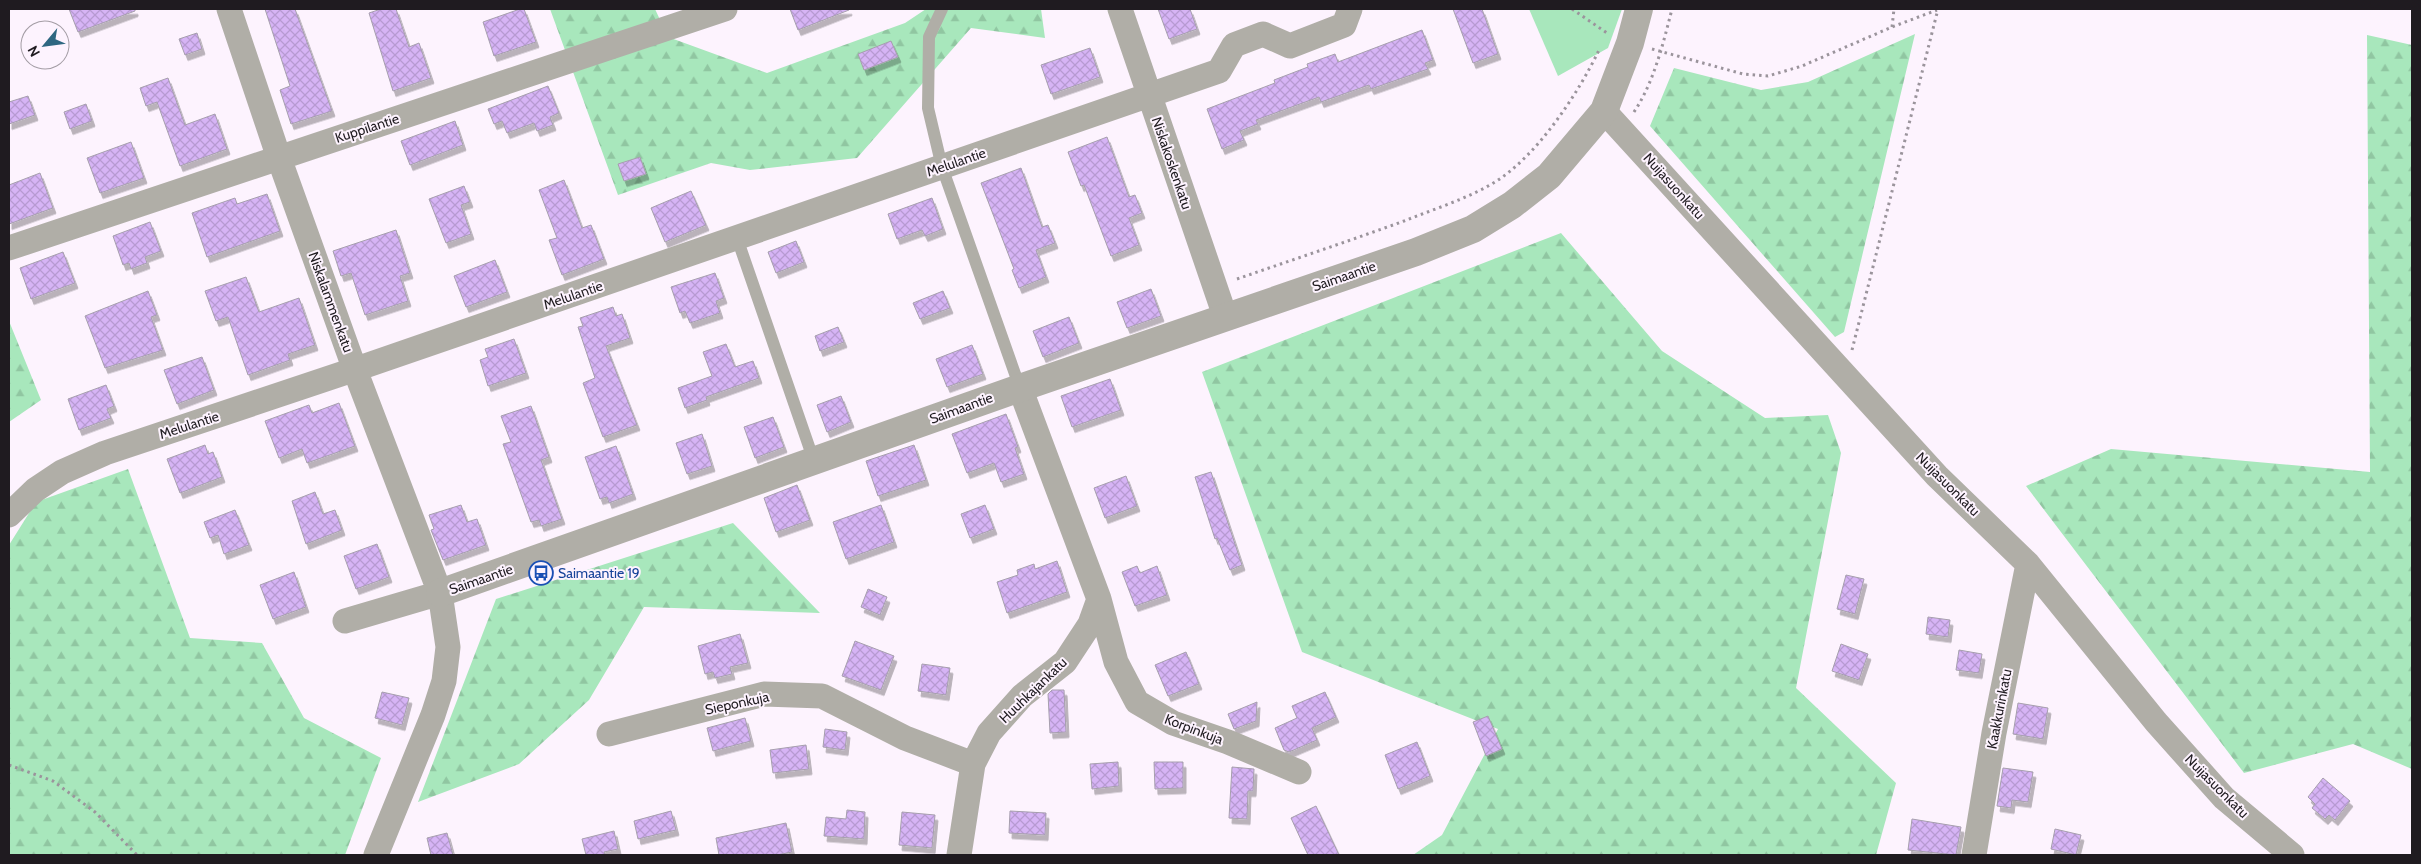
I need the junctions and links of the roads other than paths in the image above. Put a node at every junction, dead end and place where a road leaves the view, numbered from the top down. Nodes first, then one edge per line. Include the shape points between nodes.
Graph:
1 (229, 9) edge
2 (724, 9) edge
3 (942, 9) edge
4 (1120, 9) edge
5 (1350, 9) edge
6 (1639, 9) edge
7 (1150, 96) junction
8 (1613, 121) junction
9 (279, 158) junction
10 (942, 167) junction
11 (737, 238) junction
12 (9, 248) edge
13 (1225, 316) junction
14 (355, 370) junction
15 (1020, 388) junction
16 (814, 461) junction
17 (9, 515) edge
18 (2028, 564) junction
19 (440, 593) junction
20 (1099, 599) junction
21 (345, 621) dead end
22 (609, 734) dead end
23 (973, 764) junction
24 (1299, 772) dead end
25 (376, 855) edge
26 (959, 855) edge
27 (1974, 855) edge
28 (2292, 855) edge

1 - 9 street, Niskalammenkatu
2 - 9 street, Kuppilantie
3 - 10 lane via 929,37 928,99
4 - 7 street, Niskakoskenkatu
5 - 7 street, Melulantie via 1344,25 1290,46 1262,34 1234,45 1219,71
6 - 8 street, Saimaantie via 1619,38
7 - 10 street, Melulantie
7 - 13 street, Niskakoskenkatu
8 - 13 street, Saimaantie via 1512,205 1473,229 1416,252
8 - 18 street, Nuijasuonkatu via 1937,476
9 - 12 street, Kuppilantie
9 - 14 street, Niskalammenkatu
10 - 11 street, Melulantie
10 - 15 lane
11 - 14 street, Melulantie
11 - 16 lane
13 - 15 street, Saimaantie
14 - 17 street, Melulantie via 105,453 62,472 35,490
14 - 19 street, Niskalammenkatu
15 - 16 street, Saimaantie
15 - 20 street
16 - 19 street, Saimaantie
18 - 27 street, Kaakkurinkatu
18 - 28 street, Nuijasuonkatu via 2156,722 2218,791
19 - 21 street
19 - 25 street, Saimaantie via 448,647 444,681
20 - 23 street, Huuhkajankatu via 1090,624 1065,662 1022,696 989,733
20 - 24 street, Korpinkuja via 1116,662 1137,702 1173,723
22 - 23 street, Sieponkuja via 764,694 822,696 904,738
23 - 26 street, Huuhkajankatu

